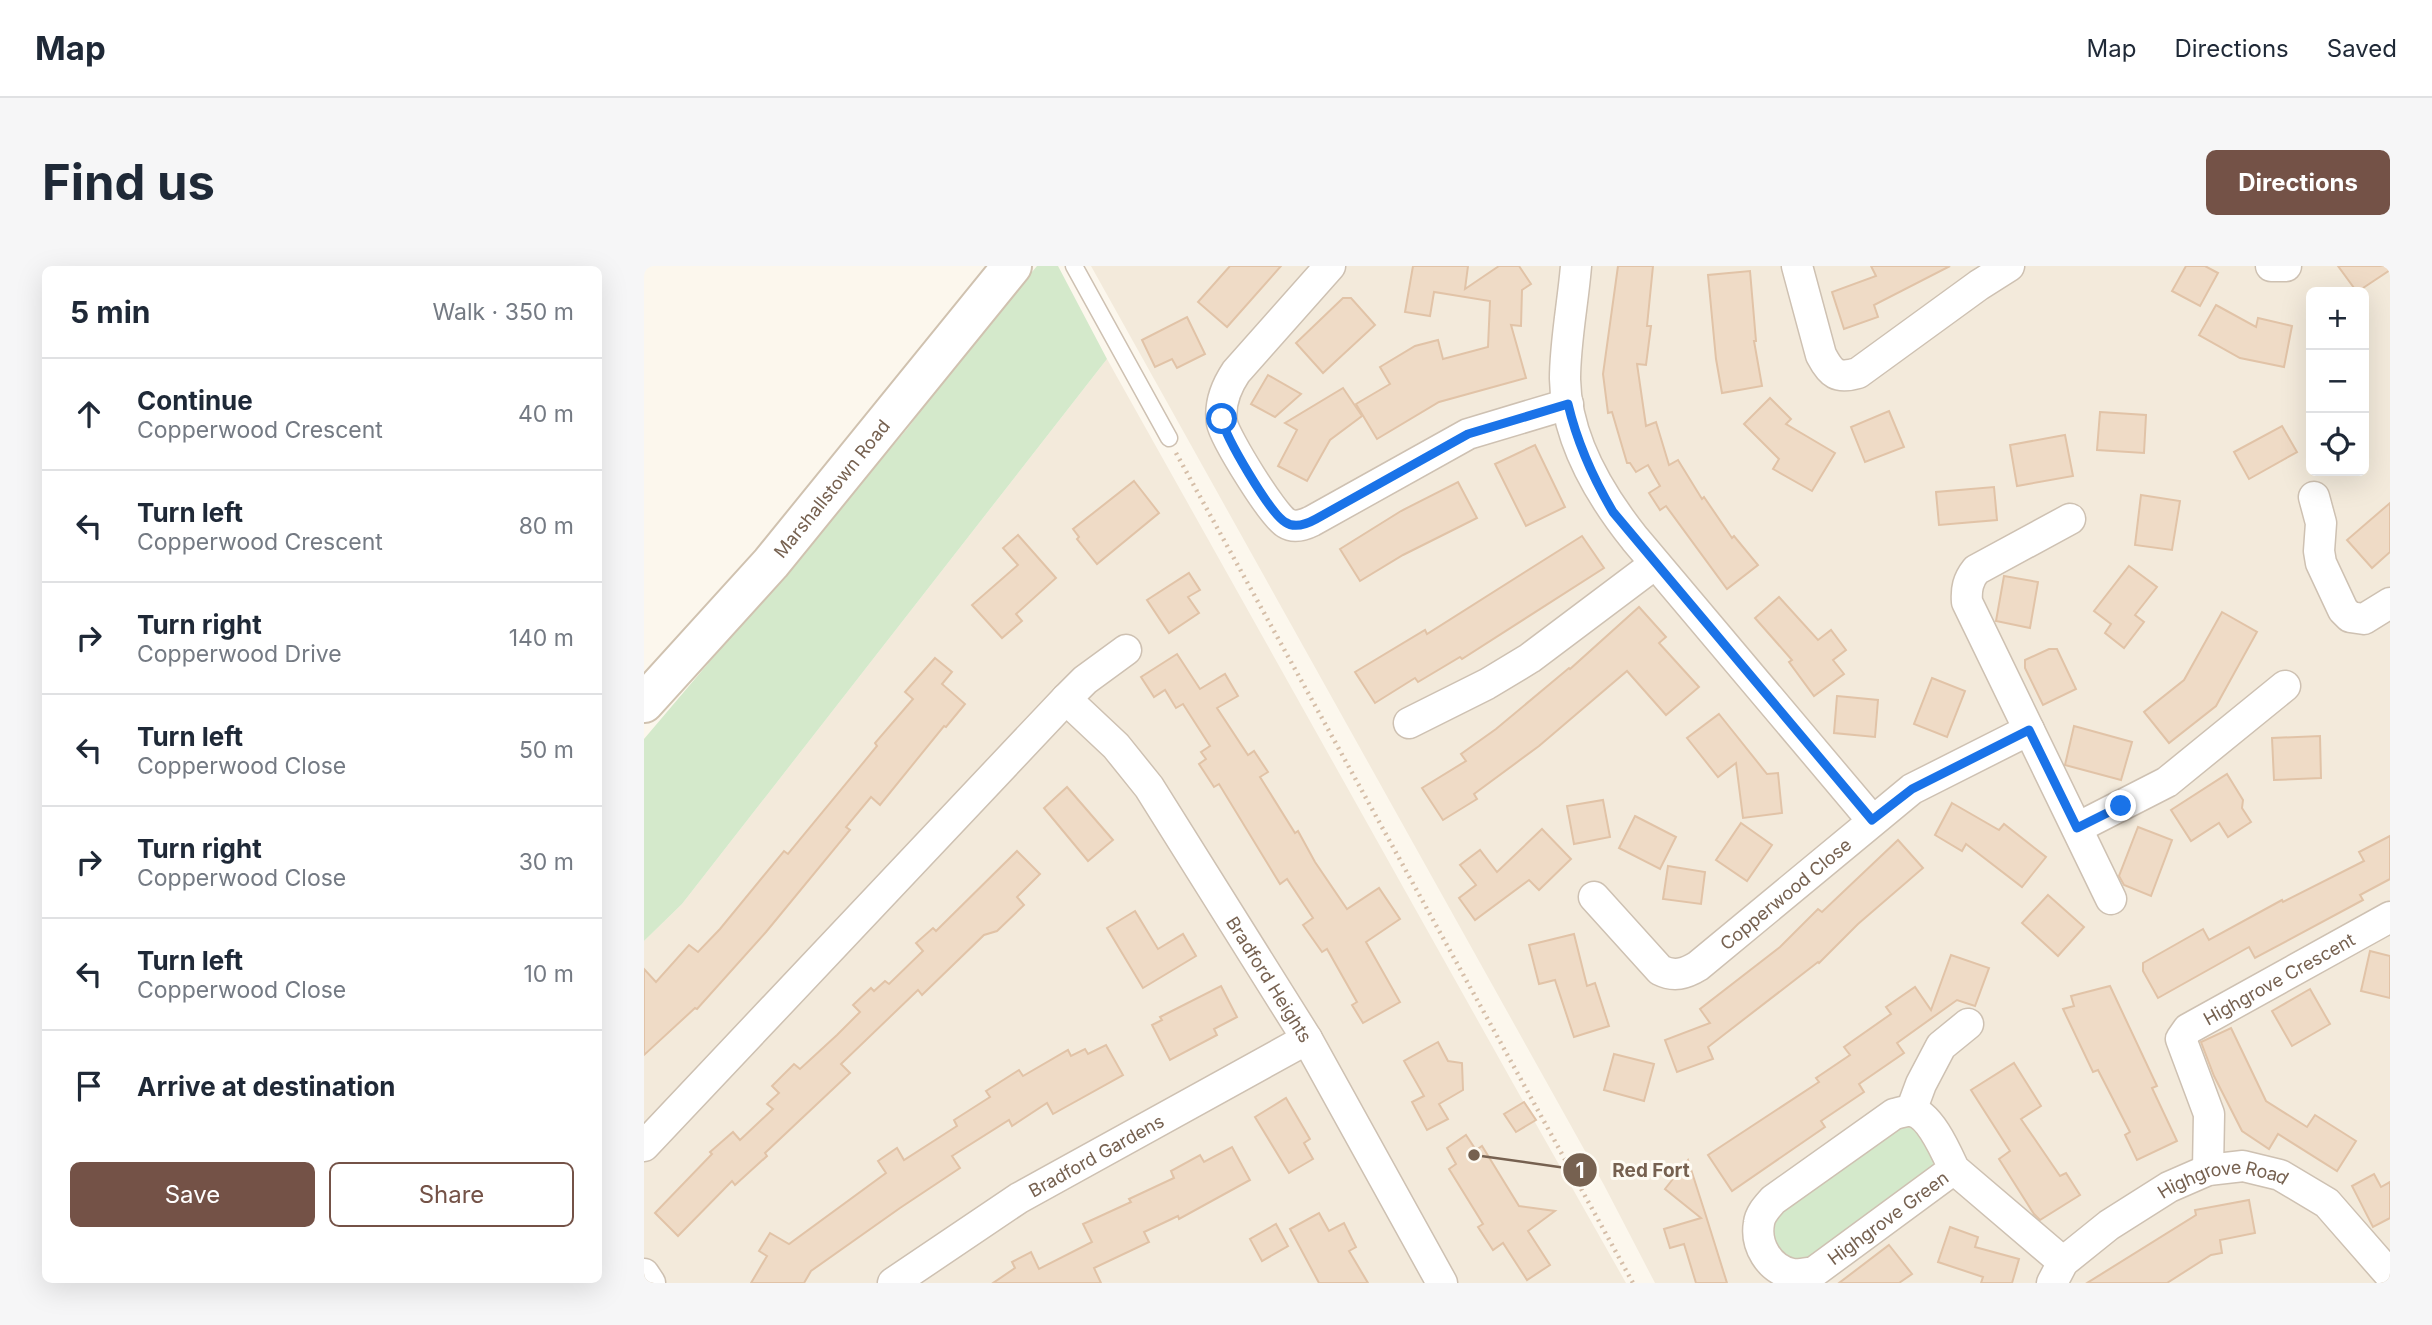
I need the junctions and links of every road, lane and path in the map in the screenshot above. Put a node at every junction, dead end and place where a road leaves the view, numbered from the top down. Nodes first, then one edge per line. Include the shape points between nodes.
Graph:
1 (1012, 266) edge
2 (1074, 266) edge
3 (1330, 266) edge
4 (1576, 266) edge
5 (1797, 266) edge
6 (2009, 266) edge
7 (2271, 266) edge
8 (2286, 266) edge
9 (1568, 404) junction
10 (1169, 439) joint
11 (2314, 497) dead end
12 (2070, 519) dead end
13 (1655, 564) junction
14 (2390, 603) edge
15 (1126, 650) dead end
16 (2285, 686) dead end
17 (1066, 699) junction
18 (644, 703) edge
19 (1409, 723) dead end
20 (2029, 730) junction
21 (1872, 820) junction
22 (2077, 828) junction
23 (1594, 897) dead end
24 (2111, 899) dead end
25 (2390, 917) edge
26 (1968, 1024) dead end
27 (1307, 1039) junction
28 (1911, 1111) junction
29 (644, 1146) edge
30 (1954, 1169) junction
31 (2208, 1170) junction
32 (2388, 1269) edge
33 (2058, 1273) edge
34 (644, 1274) edge
35 (650, 1283) edge
36 (893, 1283) edge
37 (1442, 1283) edge
38 (1633, 1283) edge

1 - 18 main road, Marshallstown Road via 771,562
2 - 10 lane
3 - 9 street via 1237,372 1222,404 1223,426 1232,447 1287,524 1298,526 1316,519 1476,430
4 - 9 street via 1566,369
5 - 6 street via 1821,355 1828,368 1846,377
7 - 8 street
9 - 13 street via 1602,493
10 - 38 path
11 - 14 street via 2321,523 2321,563 2343,610 2350,617 2364,619
12 - 20 street via 1986,563 1970,578 1966,590 1970,610
13 - 19 street via 1530,658
13 - 21 street
15 - 17 street
16 - 22 street via 2168,782
17 - 27 street, Bradford Heights via 1139,773
17 - 29 street
20 - 21 street, Copperwood Close via 1929,779
20 - 22 street
21 - 23 street, Copperwood Close via 1698,966 1680,974 1658,968
22 - 24 street
25 - 31 street, Highgrove Crescent via 2188,1029 2182,1039 2209,1114
26 - 28 street via 1941,1046
27 - 36 street, Bradford Gardens via 1019,1198
27 - 37 street, Bradford Heights
28 - 30 street, Highgrove Green via 1924,1118
28 - 30 street, Highgrove Green via 1894,1114 1773,1200 1758,1225 1761,1250 1776,1268 1793,1274 1814,1272
30 - 33 street, Highgrove Green
31 - 32 street, Highgrove Road via 2243,1166 2280,1175 2326,1203
31 - 33 street, Highgrove Road via 2169,1187 2109,1225
34 - 35 street

